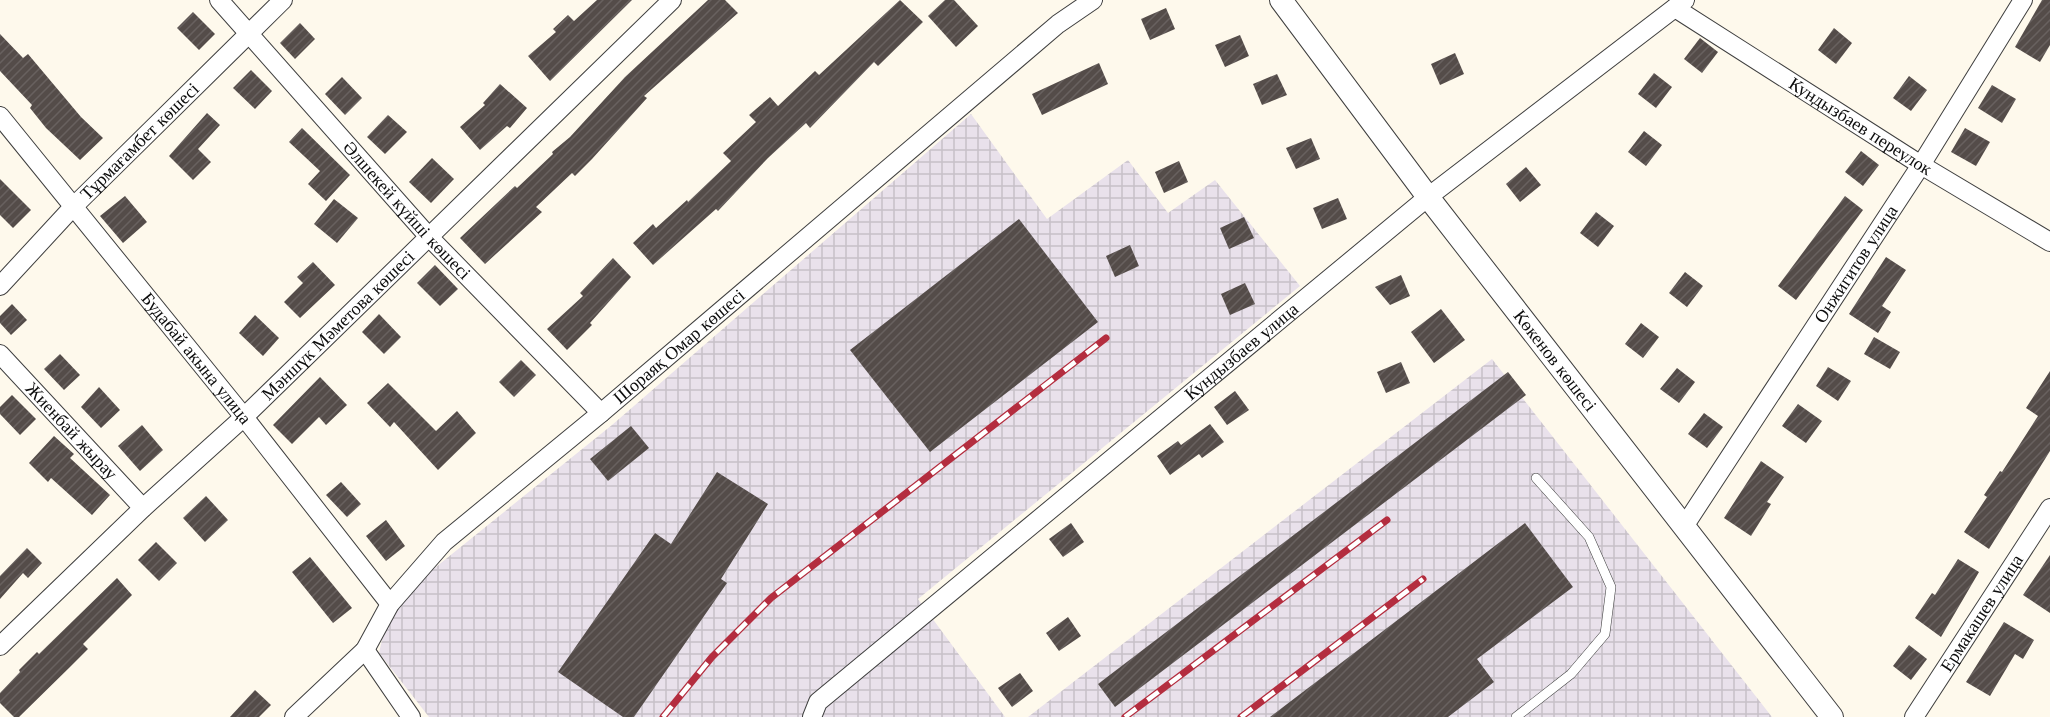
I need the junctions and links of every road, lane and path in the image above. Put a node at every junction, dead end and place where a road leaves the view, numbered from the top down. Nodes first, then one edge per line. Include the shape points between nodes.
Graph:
1 (219, 0) edge
2 (283, 0) edge
3 (672, 0) edge
4 (1093, 0) edge
5 (2023, 0) edge
6 (1290, 3) edge
7 (1680, 4) edge
8 (249, 32) junction
9 (0, 116) edge
10 (1921, 165) junction
11 (1428, 197) junction
12 (72, 208) junction
13 (429, 237) junction
14 (2050, 242) edge
15 (0, 286) edge
16 (0, 354) edge
17 (601, 413) junction
18 (244, 417) junction
19 (1536, 478) dead end
20 (143, 508) junction
21 (2050, 508) edge
22 (1685, 525) junction
23 (390, 604) junction
24 (0, 646) edge
25 (365, 650) junction
26 (294, 717) edge
27 (411, 717) edge
28 (812, 717) edge
29 (1516, 717) edge
30 (1832, 717) edge
31 (1914, 717) edge

1 - 8 street, Әлшекей күйші көшесі
2 - 8 street, Тұрмағамбет көшесі
3 - 13 street, Мәншүк Мәметова көшесі
4 - 17 street, Шораяқ Омар көшесі via 1058,24
5 - 10 street, Онжигитов улица
6 - 11 street, Көкенов көшесі
7 - 10 street, Кундызбаев переулок
7 - 11 street, Кундызбаев улица
8 - 12 street, Тұрмағамбет көшесі
8 - 13 street, Әлшекей күйші көшесі
9 - 12 street, Будабай акына улица
10 - 14 street, Кундызбаев переулок
10 - 22 street, Онжигитов улица
11 - 22 street, Көкенов көшесі
11 - 28 street, Кундызбаев улица via 818,702
12 - 15 street, Тұрмағамбет көшесі
12 - 18 street, Будабай акына улица
13 - 17 street, Әлшекей күйші көшесі
13 - 18 street, Мәншүк Мәметова көшесі
16 - 20 street, Жиенбай жырау
17 - 23 street, Шораяқ Омар көшесі via 444,542
18 - 20 street, Мәншүк Мәметова көшесі
18 - 23 street, Будабай акына улица
19 - 29 lane via 1588,537 1611,587 1605,634 1571,674
20 - 24 street, Мәншүк Мәметова көшесі
21 - 31 street, Ермакашев улица
22 - 30 street, Көкенов көшесі
23 - 25 street, Шораяқ Омар көшесі
25 - 26 street, Шораяқ Омар көшесі
25 - 27 street

